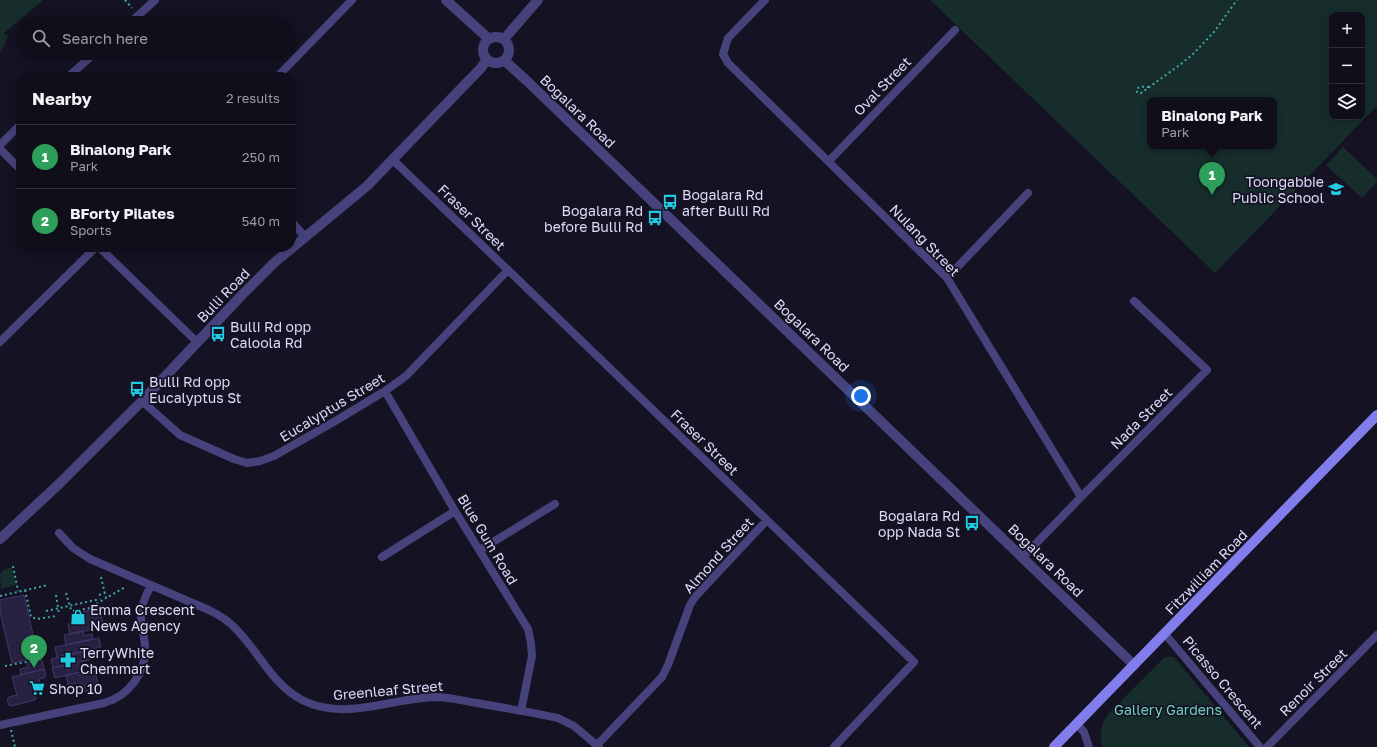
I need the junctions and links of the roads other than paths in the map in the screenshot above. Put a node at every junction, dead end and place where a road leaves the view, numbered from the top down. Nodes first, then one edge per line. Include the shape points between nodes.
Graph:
1 (155, 0) edge
2 (352, 0) edge
3 (446, 0) edge
4 (538, 0) edge
5 (765, 0) edge
6 (138, 16) edge
7 (955, 30) dead end
8 (488, 39) junction
9 (504, 39) junction
10 (296, 57) edge
11 (487, 59) junction
12 (87, 60) edge
13 (294, 60) edge
14 (504, 60) junction
15 (74, 72) edge
16 (282, 72) edge
17 (16, 129) edge
18 (0, 145) edge
19 (2, 155) edge
20 (393, 160) junction
21 (829, 161) junction
22 (16, 166) edge
23 (1028, 193) dead end
24 (296, 227) edge
25 (305, 237) junction
26 (296, 244) edge
27 (91, 252) edge
28 (104, 252) edge
29 (287, 252) edge
30 (508, 270) junction
31 (947, 278) junction
32 (1134, 301) dead end
33 (0, 342) edge
34 (197, 342) junction
35 (385, 391) junction
36 (142, 401) junction
37 (1377, 415) edge
38 (1081, 497) junction
39 (555, 504) dead end
40 (455, 511) junction
41 (767, 520) junction
42 (59, 533) dead end
43 (0, 539) edge
44 (480, 550) junction
45 (382, 557) dead end
46 (1023, 558) junction
47 (151, 585) junction
48 (1165, 634) junction
49 (1377, 635) edge
50 (1134, 665) junction
51 (521, 710) junction
52 (1077, 724) junction
53 (0, 725) edge
54 (598, 746) edge
55 (834, 747) edge
56 (1054, 747) edge
57 (1089, 747) edge
58 (1260, 747) edge
59 (1267, 747) edge

1 - 6 street
2 - 10 street
3 - 8 street
4 - 9 street
5 - 21 street, Nulang Street via 728,38 723,54 728,63
7 - 21 street, Oval Street
8 - 9 street
8 - 11 street via 483,49
9 - 14 street via 509,48
11 - 14 street via 493,63
11 - 20 street, Bulli Road
12 - 15 street
13 - 16 street
14 - 46 street, Bogalara Road
17 - 18 street
19 - 22 street
20 - 25 street, Bulli Road via 359,194
20 - 30 street, Fraser Street
21 - 31 street, Nulang Street
23 - 31 street
24 - 25 street
25 - 26 street, Bulli Road
27 - 33 street
28 - 34 street
29 - 34 street, Bulli Road
30 - 35 street, Eucalyptus Street via 406,376
30 - 41 street, Fraser Street
31 - 38 street, Nulang Street
32 - 38 street, Nada Street via 1207,370
34 - 36 street, Bulli Road
35 - 36 street, Eucalyptus Street via 274,456 247,463 180,435
35 - 40 street, Blue Gum Road
36 - 43 street, Bulli Road
37 - 48 main road, Fitzwilliam Road
38 - 46 street, Nada Street
39 - 44 street
40 - 44 street, Blue Gum Road
40 - 45 street
41 - 54 street, Almond Street via 695,597 662,677
41 - 55 street, Fraser Street via 914,662
42 - 47 street, Greenleaf Street via 73,548 90,559
44 - 51 street, Blue Gum Road via 528,630 532,643 532,656
46 - 50 street, Bogalara Road
47 - 51 street, Greenleaf Street via 227,620 283,686 292,694 314,705 350,709 437,697
47 - 53 street via 141,614 145,645 143,663 136,679 125,692 108,702
48 - 50 main road, Fitzwilliam Road
48 - 58 street, Picasso Crescent
49 - 59 street, Renoir Street
50 - 52 main road, Fitzwilliam Road
51 - 54 street, Greenleaf Street via 566,721
52 - 56 main road, Fitzwilliam Road
52 - 57 street via 1084,732

